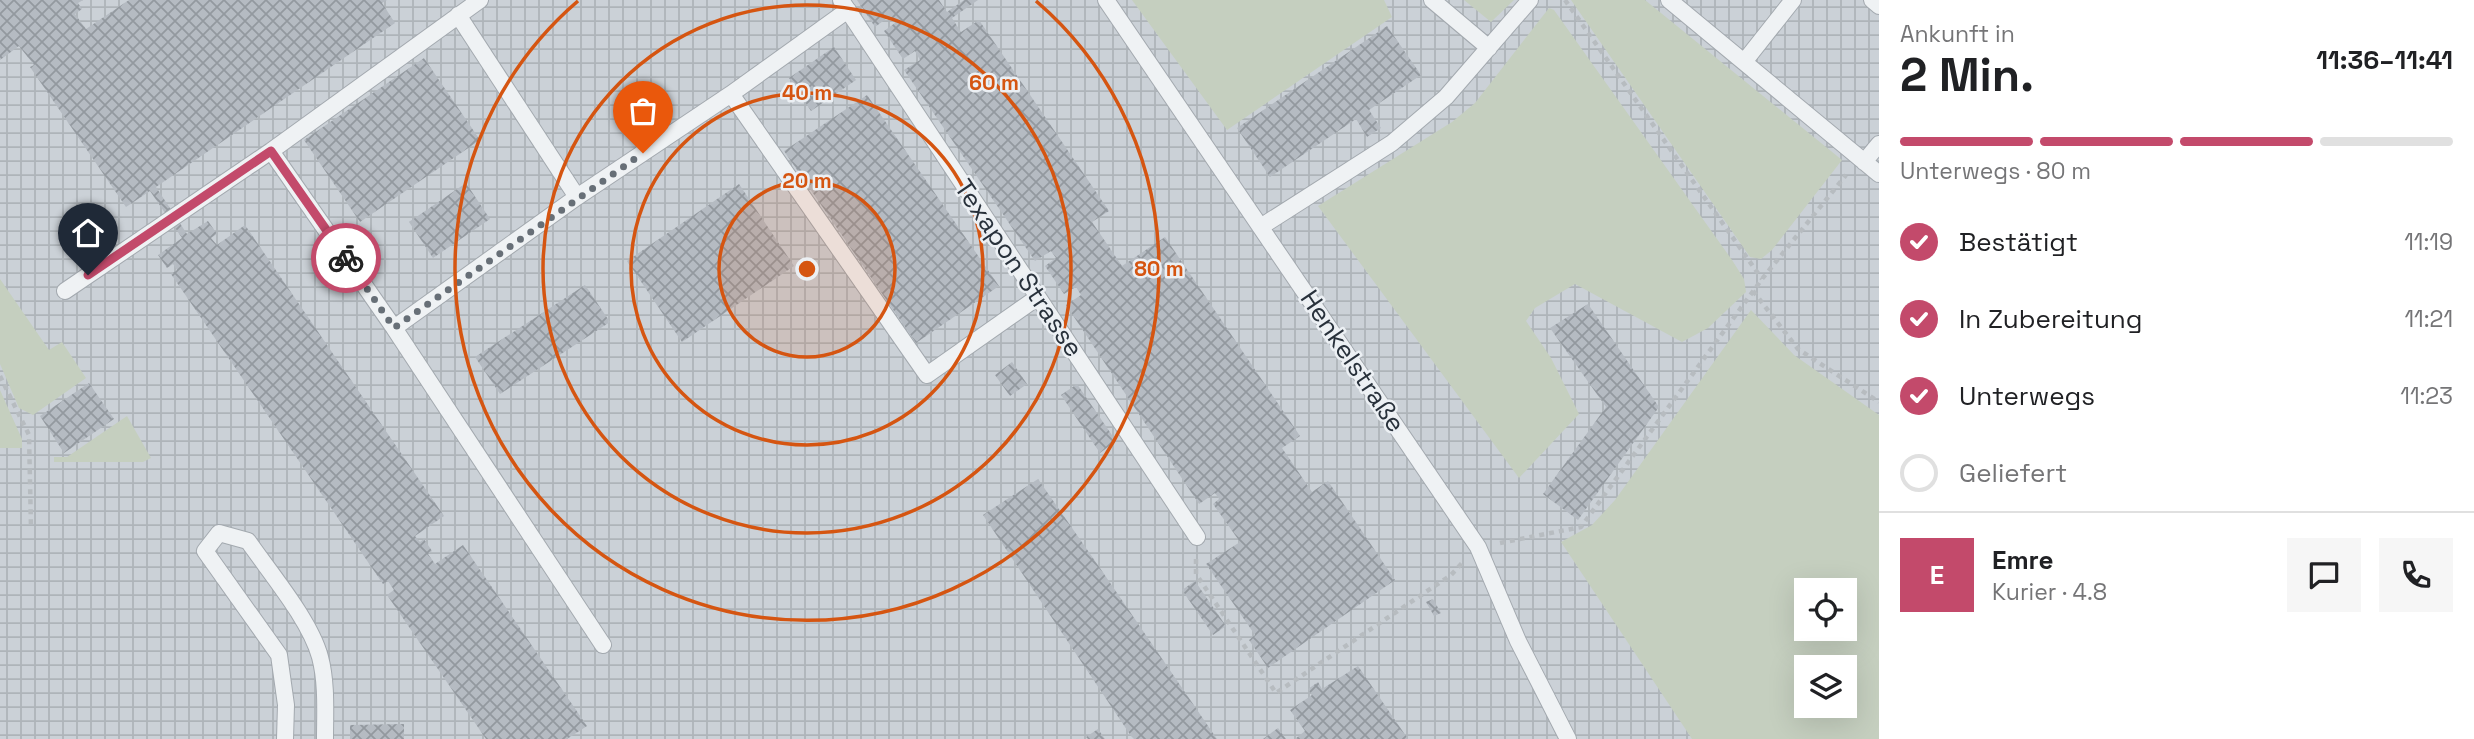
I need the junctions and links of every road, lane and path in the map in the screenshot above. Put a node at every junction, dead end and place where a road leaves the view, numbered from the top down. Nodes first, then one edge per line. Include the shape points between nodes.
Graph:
1 (480, 0) edge
2 (1107, 0) edge
3 (1432, 0) edge
4 (1530, 0) edge
5 (1565, 0) edge
6 (1670, 0) edge
7 (1793, 0) edge
8 (1872, 0) edge
9 (844, 5) edge
10 (1879, 6) edge
11 (458, 15) junction
12 (1489, 48) junction
13 (1744, 62) junction
14 (731, 94) junction
15 (1879, 145) edge
16 (271, 151) junction
17 (1862, 160) junction
18 (1879, 174) edge
19 (577, 197) junction
20 (1262, 226) junction
21 (1762, 279) junction
22 (65, 291) dead end
23 (1753, 291) junction
24 (1038, 296) junction
25 (394, 328) junction
26 (0, 376) edge
27 (1879, 402) edge
28 (31, 528) dead end
29 (1197, 537) joint
30 (1478, 547) junction
31 (603, 645) dead end
32 (285, 739) edge
33 (325, 739) edge
34 (1568, 739) edge

1 - 11 lane
2 - 20 lane, Henkelstraße
3 - 12 lane
4 - 12 lane
5 - 21 path
6 - 13 lane
7 - 13 lane
8 - 10 lane
9 - 14 lane
9 - 24 lane, Texapon Strasse
11 - 16 lane
11 - 19 lane
12 - 20 lane via 1446,97 1392,143
13 - 17 lane
14 - 19 lane
14 - 24 lane via 927,375
15 - 17 lane
16 - 22 lane
16 - 25 lane
17 - 18 lane
17 - 21 path
19 - 25 lane
20 - 30 lane, Henkelstraße
21 - 23 path
23 - 27 path via 1798,349
23 - 30 path via 1581,527
24 - 29 lane, Texapon Strasse
25 - 31 lane
26 - 28 path via 29,435
29 - 30 path via 1196,574 1276,693 1451,575
30 - 34 lane, Henkelstraße via 1518,641
32 - 33 lane via 286,705 278,655 205,551 219,533 248,541 307,628 320,657

